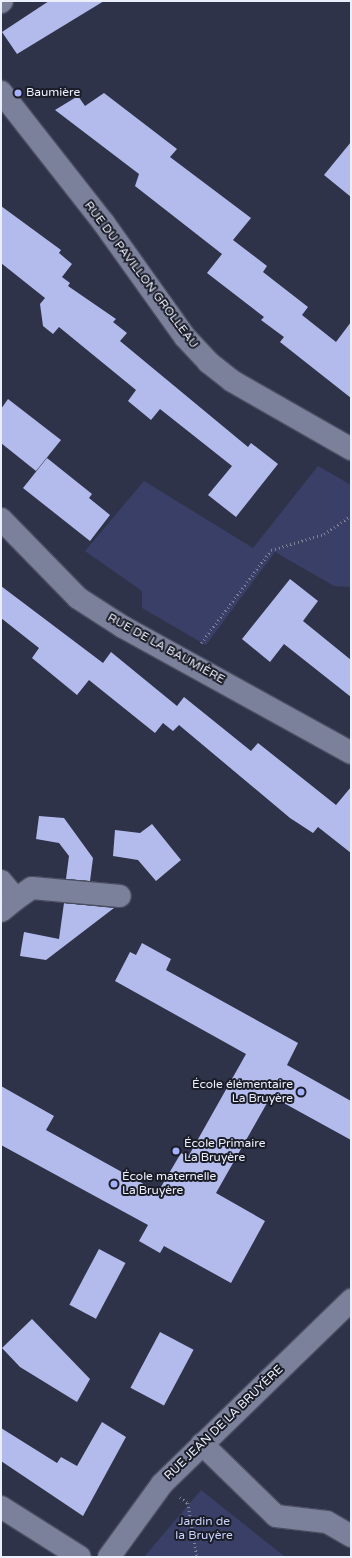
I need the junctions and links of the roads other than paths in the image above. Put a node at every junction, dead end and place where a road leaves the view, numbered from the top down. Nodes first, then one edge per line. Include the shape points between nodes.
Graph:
1 (1, 92) edge
2 (351, 449) edge
3 (1, 519) edge
4 (351, 753) edge
5 (1, 881) edge
6 (120, 896) dead end
7 (8, 905) edge
8 (351, 1300) edge
9 (202, 1444) junction
10 (1, 1507) edge
11 (351, 1536) edge
12 (80, 1557) edge
13 (109, 1557) edge

1 - 2 street, RUE DU PAVILLON GROLLEAU via 103,222 184,337 208,362 232,381
3 - 4 street, RUE DE LA BAUMIÈRE via 78,598
5 - 7 street
6 - 7 street via 32,888
8 - 9 street, RUE JEAN DE LA BRUYÈRE
9 - 11 street via 276,1516 327,1522
9 - 13 street, RUE JEAN DE LA BRUYÈRE via 162,1484
10 - 12 street

